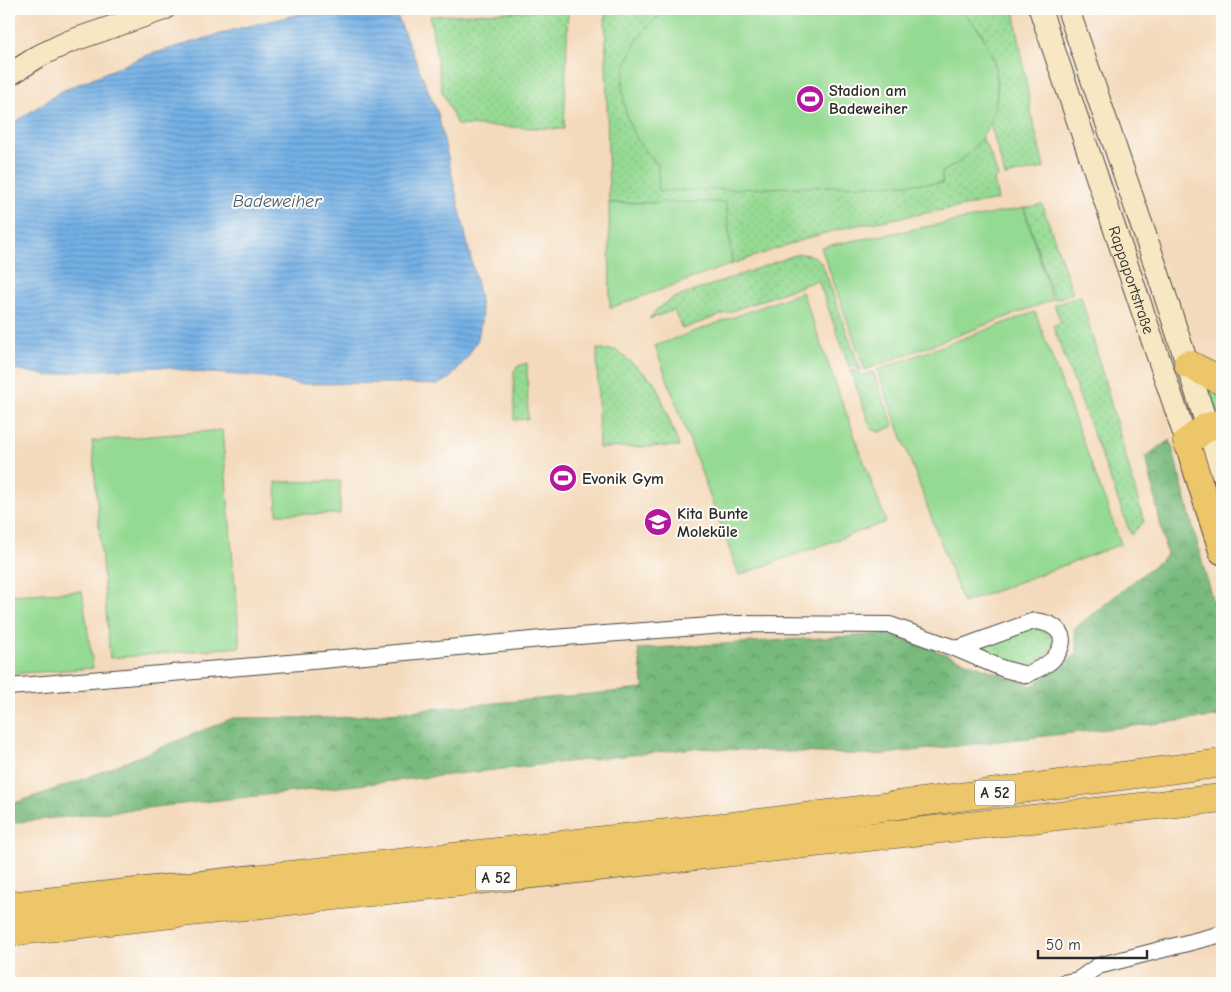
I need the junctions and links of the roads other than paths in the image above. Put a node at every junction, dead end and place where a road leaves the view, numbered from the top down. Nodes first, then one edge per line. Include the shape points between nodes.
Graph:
1 (164, 9) edge
2 (1040, 9) edge
3 (1068, 9) edge
4 (9, 75) edge
5 (1188, 364) junction
6 (1222, 381) edge
7 (1210, 434) edge
8 (1222, 472) edge
9 (1222, 552) edge
10 (957, 649) junction
11 (9, 686) edge
12 (1222, 763) edge
13 (1222, 798) edge
14 (9, 906) edge
15 (9, 932) edge
16 (1222, 934) edge
17 (1073, 982) edge

1 - 4 main road via 68,42
2 - 7 main road, Rappaportstraße
3 - 5 main road, Rappaportstraße
5 - 6 highway
5 - 7 main road, Rappaportstraße
7 - 8 main road, Rappaportstraße
7 - 9 main road, Rappaportstraße
10 - 10 street via 1034,621 1056,627 1062,636 1053,660 1027,675
10 - 11 street via 890,625 737,624
12 - 14 highway, A 52 via 767,822
13 - 15 highway, A 52
16 - 17 street via 1098,966

